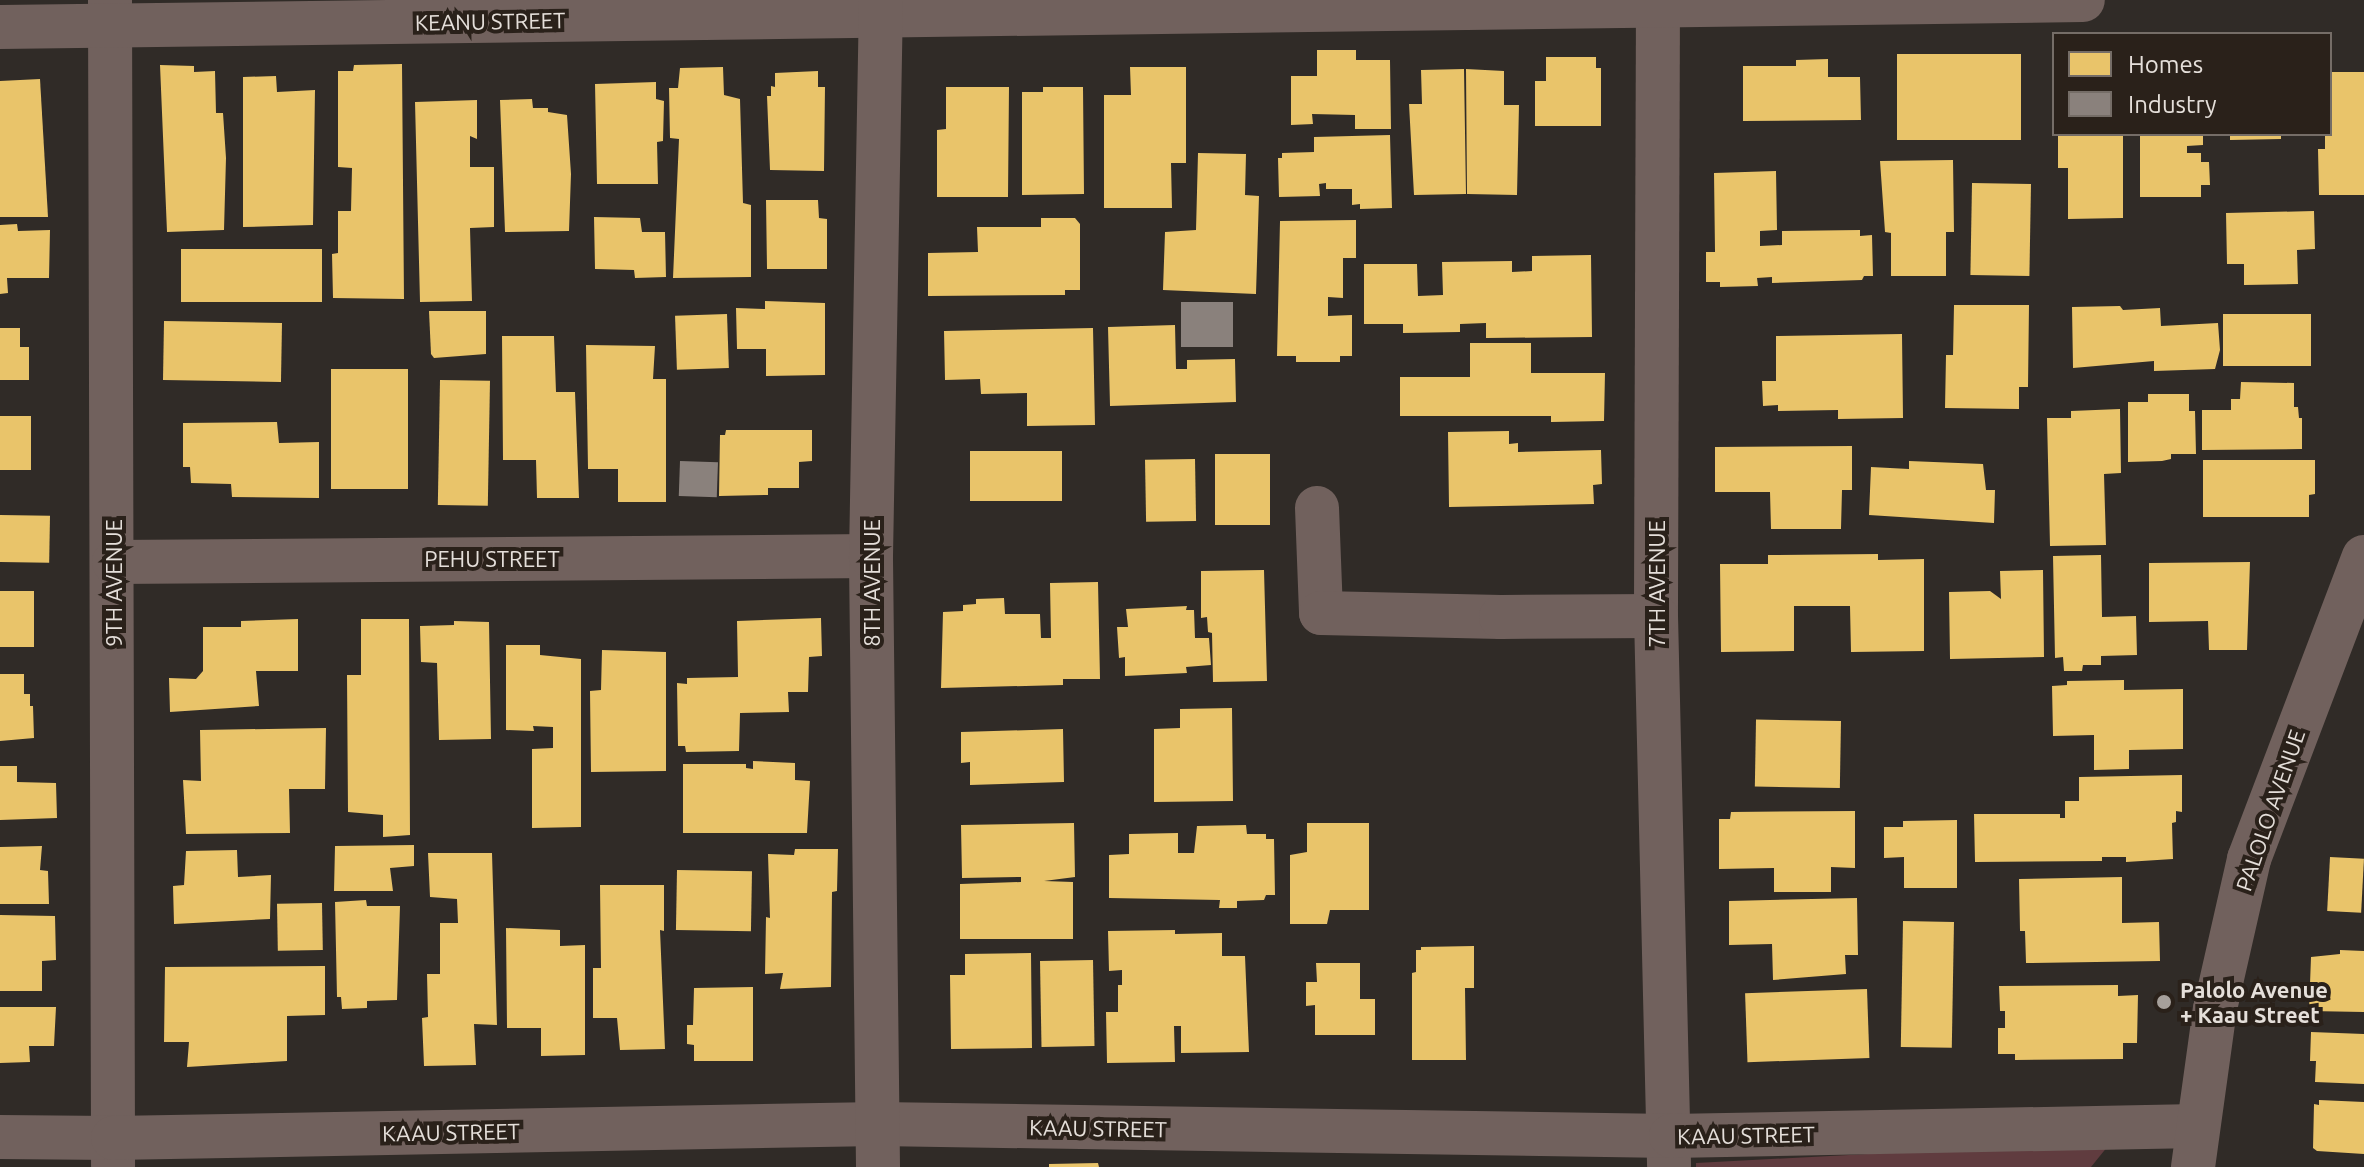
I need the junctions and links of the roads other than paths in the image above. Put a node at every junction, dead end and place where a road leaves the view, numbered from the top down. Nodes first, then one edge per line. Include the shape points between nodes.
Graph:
1 (2083, 0) edge
2 (1658, 1) edge
3 (881, 8) edge
4 (110, 12) edge
5 (0, 27) edge
6 (1317, 508) dead end
7 (871, 556) junction
8 (2364, 557) edge
9 (114, 562) junction
10 (1656, 616) junction
11 (878, 1124) junction
12 (0, 1137) edge
13 (2195, 1147) edge
14 (113, 1152) edge
15 (1670, 1152) edge
16 (878, 1167) edge

1 - 2 street, KEANU STREET
2 - 3 street, KEANU STREET
2 - 10 street, 7TH AVENUE
3 - 4 street, KEANU STREET
3 - 7 street, 8TH AVENUE
4 - 5 street, KEANU STREET
4 - 9 street, 9TH AVENUE
6 - 10 street via 1321,613
7 - 9 street, PEHU STREET
7 - 11 street, 8TH AVENUE
8 - 13 street, PALOLO AVENUE via 2249,859 2215,1009
9 - 14 street, 9TH AVENUE
10 - 15 street, 7TH AVENUE
11 - 14 street, KAAU STREET
11 - 15 street, KAAU STREET
11 - 16 street, 8TH AVENUE
12 - 14 street, KAAU STREET
13 - 15 street, KAAU STREET

